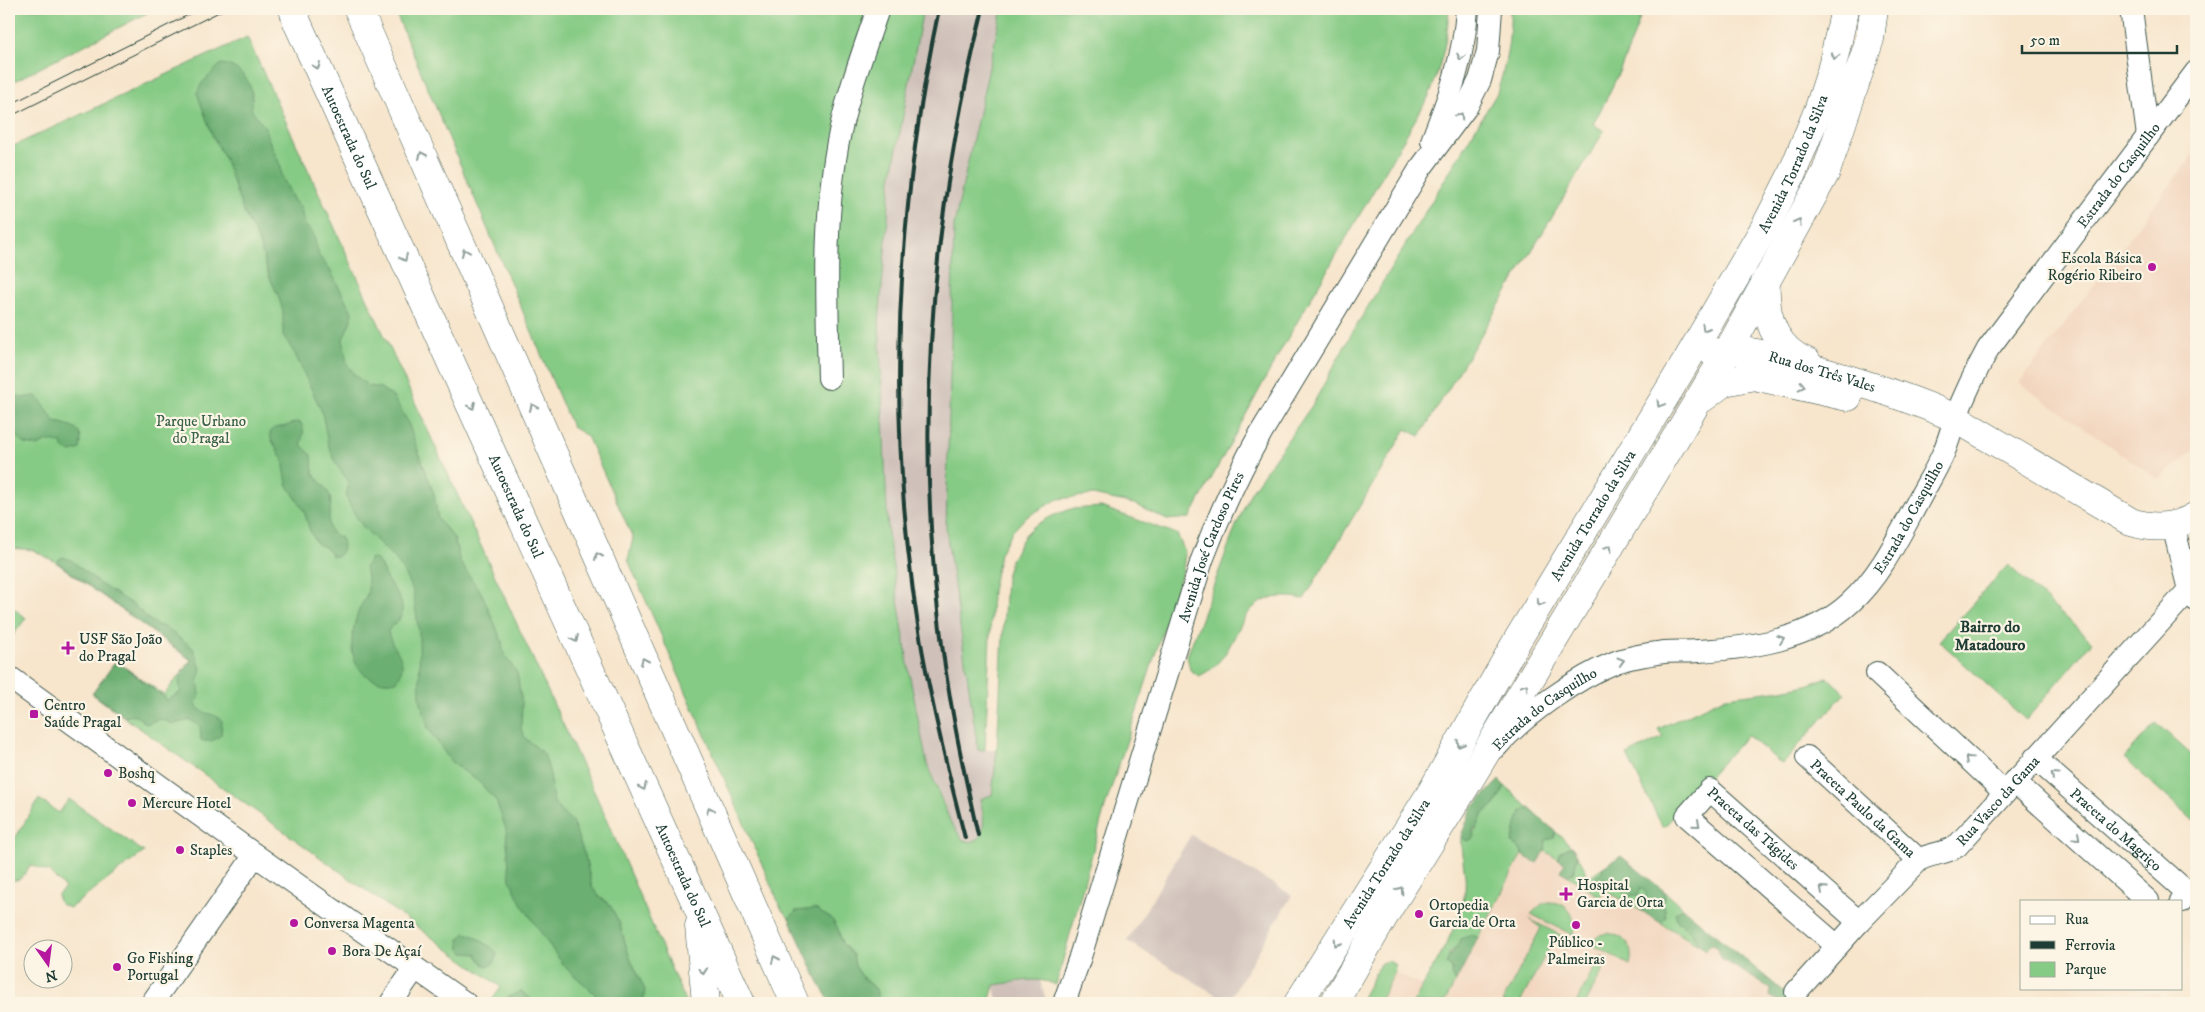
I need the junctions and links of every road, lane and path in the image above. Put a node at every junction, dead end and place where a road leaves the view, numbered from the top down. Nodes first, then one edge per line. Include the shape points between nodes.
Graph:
1 (358, 9) edge
2 (878, 9) edge
3 (1467, 9) edge
4 (1491, 9) edge
5 (1845, 9) edge
6 (1874, 9) edge
7 (2130, 9) edge
8 (292, 13) edge
9 (2196, 72) edge
10 (2148, 136) junction
11 (1420, 169) junction
12 (1791, 176) junction
13 (1766, 280) junction
14 (1728, 351) junction
15 (1686, 362) junction
16 (1754, 376) junction
17 (830, 378) dead end
18 (1847, 378) junction
19 (1697, 404) junction
20 (1955, 418) junction
21 (2185, 520) edge
22 (2193, 595) edge
23 (1876, 673) dead end
24 (9, 677) edge
25 (1807, 757) dead end
26 (2035, 758) junction
27 (1472, 774) junction
28 (2009, 787) junction
29 (255, 855) junction
30 (1919, 860) junction
31 (2147, 900) edge
32 (2182, 900) edge
33 (697, 905) junction
34 (1859, 922) junction
35 (1837, 946) junction
36 (1079, 960) junction
37 (415, 968) junction
38 (1796, 992) dead end
39 (152, 1003) edge
40 (391, 1003) edge
41 (466, 1003) edge
42 (706, 1003) edge
43 (741, 1003) edge
44 (795, 1003) edge
45 (1064, 1003) edge
46 (1075, 1003) edge
47 (1298, 1003) edge
48 (1334, 1003) edge

44 -> 1 main road
2 - 17 street via 852,85 832,184 827,279
3 -> 11 street, Avenida José Cardoso Pires via 1457,74
11 -> 4 street, Avenida José Cardoso Pires via 1463,113 1480,80 1488,51
5 -> 12 main road, Avenida Torrado da Silva via 1819,108
13 -> 6 main road, Avenida Torrado da Silva via 1826,172 1870,39
7 - 10 street
8 -> 33 main road, Autoestrada do Sul
9 - 10 street, Estrada do Casquilho
10 - 20 street, Estrada do Casquilho via 1988,349
11 - 36 street, Avenida José Cardoso Pires via 1262,431 1224,503 1202,560
12 - 14 main road via 1778,221 1728,323
12 -> 15 main road, Avenida Torrado da Silva
13 - 14 main road, Avenida Torrado da Silva
13 - 18 main road via 1766,307 1778,341 1799,359
14 - 15 main road, Rua dos Três Vales
14 - 16 main road via 1734,362
14 - 18 main road, Rua dos Três Vales via 1764,355
14 - 19 main road, Avenida Torrado da Silva
15 -> 47 main road, Avenida Torrado da Silva via 1518,639 1420,812
16 - 19 main road, Rua dos Três Vales via 1724,382
16 -> 20 main road, Rua dos Três Vales via 1892,408
18 - 20 main road, Rua dos Três Vales
27 -> 19 main road, Avenida Torrado da Silva
20 - 21 main road, Rua dos Três Vales via 2131,522 2157,527
27 -> 20 street, Estrada do Casquilho via 1507,735 1550,701 1584,677 1618,662 1665,652 1697,652 1773,642 1833,617 1871,582 1942,456
21 - 22 street
22 - 26 street, Rua Vasco da Gama
28 -> 23 street, Praceta do Magriço
24 - 29 street
25 - 30 street, Praceta Paulo da Gama
26 - 28 street, Rua Vasco da Gama
32 -> 26 street, Praceta do Magriço via 2188,893
48 -> 27 main road, Avenida Torrado da Silva
28 - 30 street, Rua Vasco da Gama via 1957,846
28 -> 31 street, Praceta do Magriço
29 - 37 street
29 - 39 street
30 - 34 street, Rua Vasco da Gama
33 -> 42 main road
33 - 43 main road, Autoestrada do Sul
34 - 35 street, Rua Vasco da Gama
34 -> 35 street, Praceta das Tágides via 1710,790 1687,816
35 - 38 street, Rua Vasco da Gama
36 - 45 street, Avenida José Cardoso Pires
36 - 46 street, Avenida José Cardoso Pires
37 - 40 street
37 - 41 street

